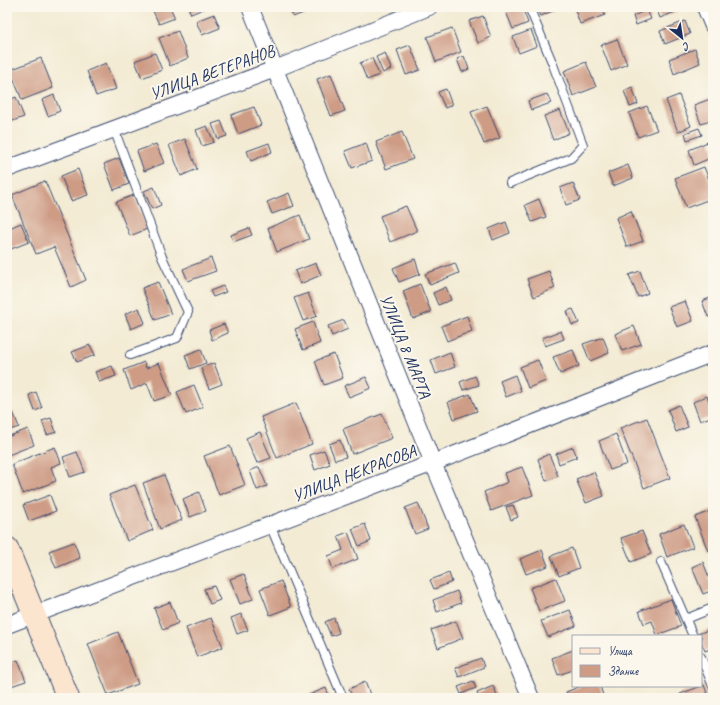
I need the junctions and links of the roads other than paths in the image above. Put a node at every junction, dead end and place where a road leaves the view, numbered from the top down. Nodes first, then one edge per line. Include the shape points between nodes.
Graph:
1 (250, 7) edge
2 (429, 7) edge
3 (529, 7) edge
4 (705, 7) edge
5 (713, 26) edge
6 (275, 69) junction
7 (114, 128) junction
8 (7, 169) edge
9 (510, 183) dead end
10 (713, 353) edge
11 (130, 354) dead end
12 (432, 463) junction
13 (270, 525) junction
14 (7, 548) edge
15 (661, 562) dead end
16 (713, 608) edge
17 (34, 615) junction
18 (686, 619) junction
19 (7, 625) edge
20 (693, 635) edge
21 (702, 659) edge
22 (713, 686) edge
23 (68, 698) edge
24 (343, 698) edge
25 (531, 698) edge

1 - 6 street, УЛИЦА 8 МАРТА
2 - 6 street, УЛИЦА ВЕТЕРАНОВ
3 - 9 lane via 583,145 570,158
4 - 5 street
6 - 7 street, УЛИЦА ВЕТЕРАНОВ
6 - 12 street, УЛИЦА 8 МАРТА
7 - 8 street, УЛИЦА ВЕТЕРАНОВ
7 - 11 lane via 162,257 188,312 177,338
10 - 12 street, УЛИЦА НЕКРАСОВА
12 - 13 street, УЛИЦА НЕКРАСОВА
12 - 25 street, УЛИЦА 8 МАРТА
13 - 17 street, УЛИЦА НЕКРАСОВА
13 - 24 lane
14 - 17 main road
15 - 18 lane
16 - 18 lane
17 - 19 street, УЛИЦА НЕКРАСОВА
17 - 23 main road
18 - 20 lane
21 - 22 lane

